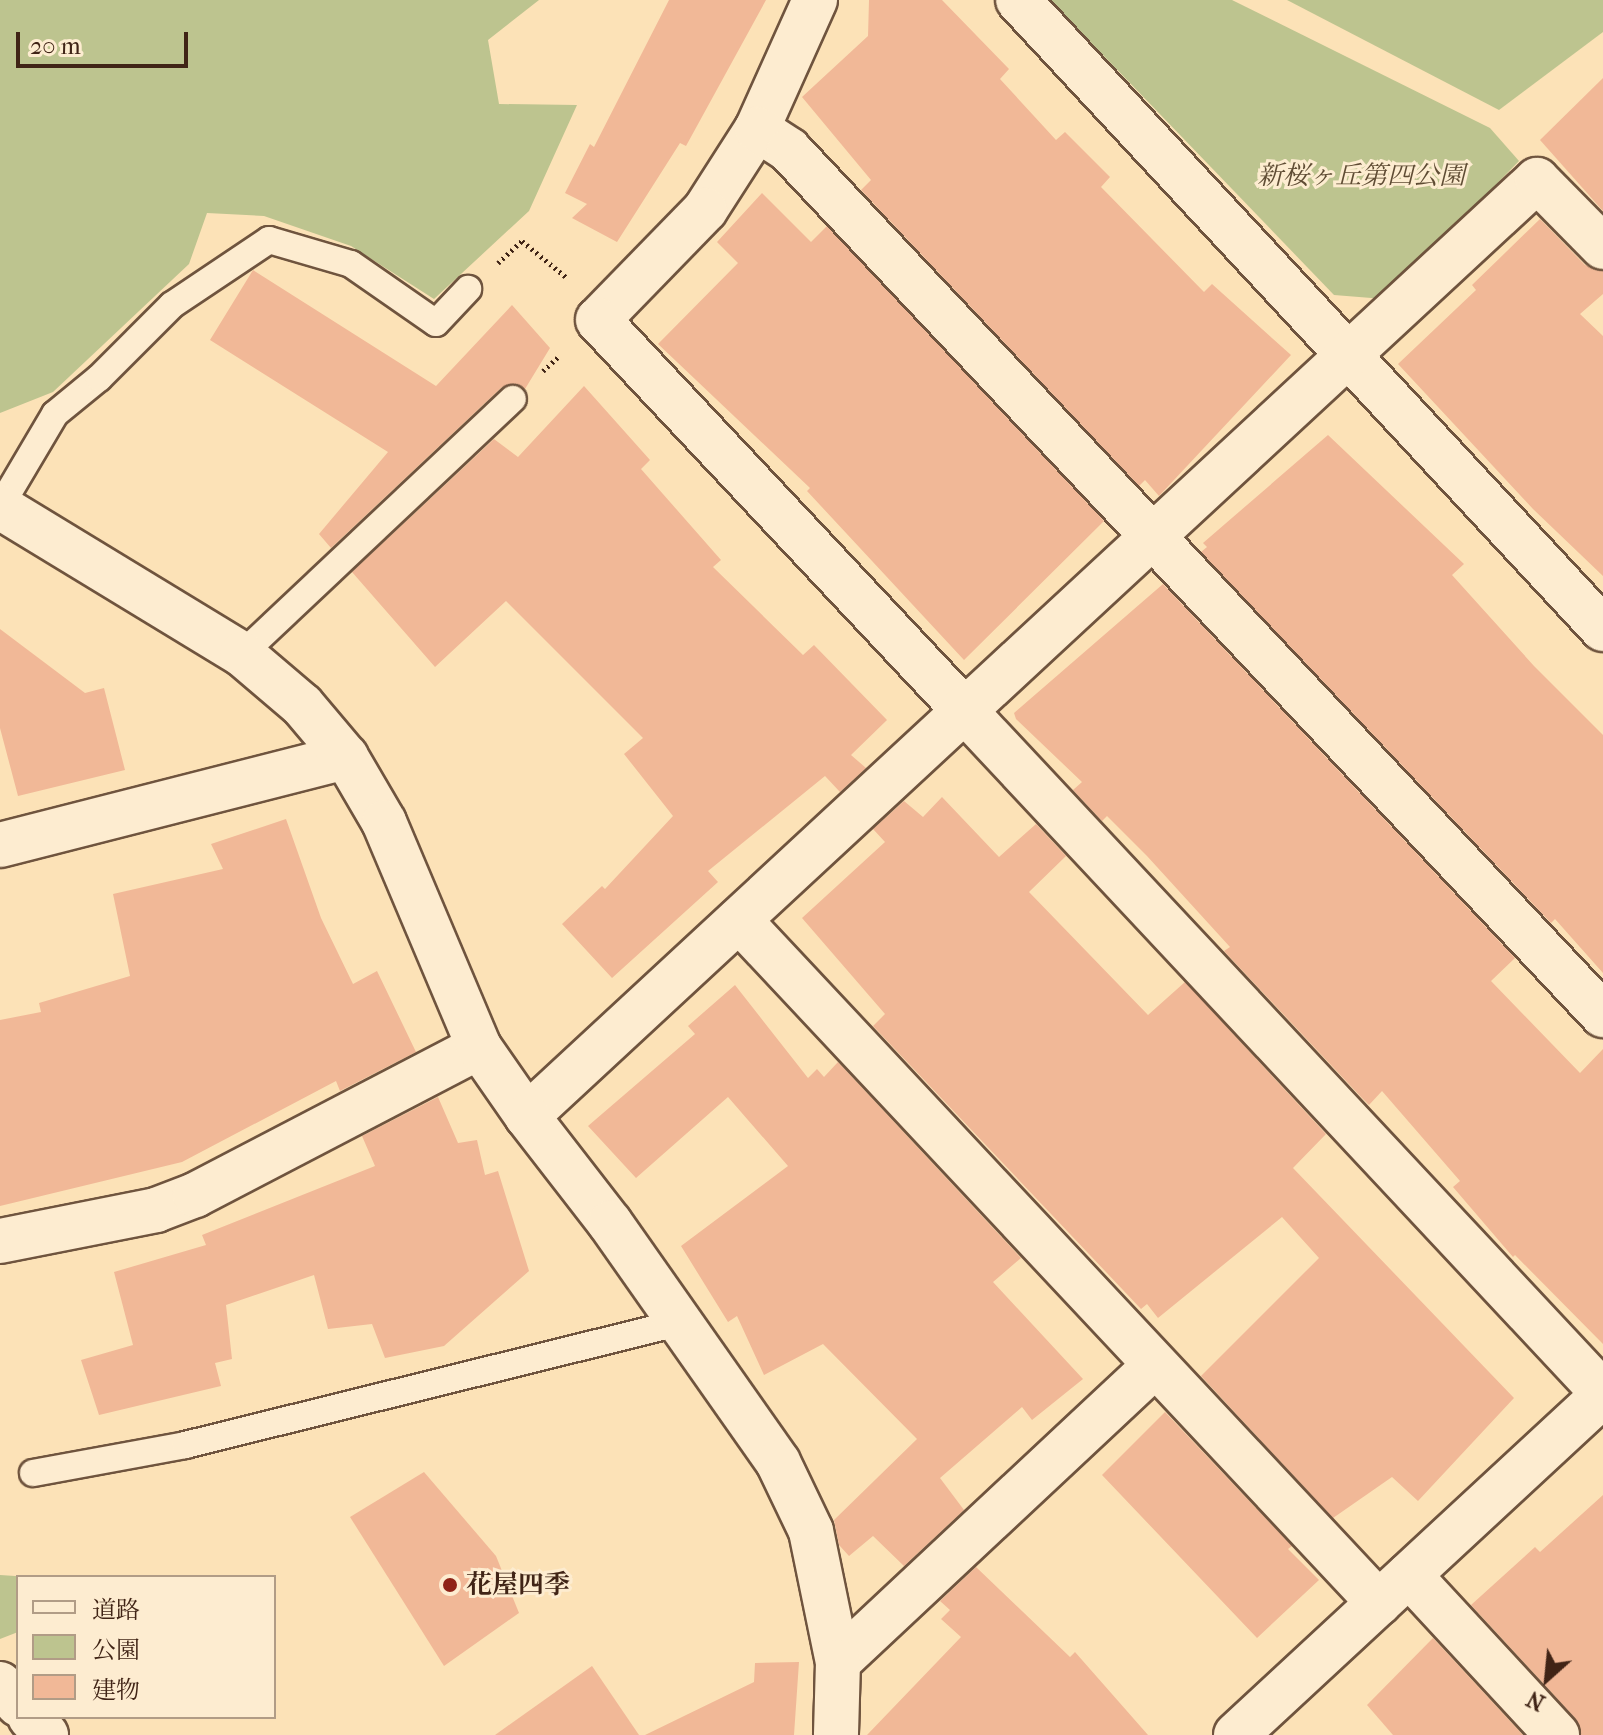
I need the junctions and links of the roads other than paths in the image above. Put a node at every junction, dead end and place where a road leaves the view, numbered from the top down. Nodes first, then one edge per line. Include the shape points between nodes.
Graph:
1 (815, 0) edge
2 (1018, 0) edge
3 (757, 129) junction
4 (1603, 247) edge
5 (468, 289) road end
6 (1348, 355) junction
7 (513, 399) road end
8 (0, 507) edge
9 (1152, 536) junction
10 (1603, 629) edge
11 (242, 654) junction
12 (963, 709) junction
13 (346, 757) junction
14 (0, 845) edge
15 (739, 920) junction
16 (1603, 1015) edge
17 (479, 1047) junction
18 (527, 1116) junction
19 (0, 1241) edge
20 (682, 1322) junction
21 (1155, 1365) junction
22 (1603, 1394) edge
23 (33, 1473) dead end
24 (1394, 1589) junction
25 (838, 1662) junction
26 (0, 1684) edge
27 (16, 1702) edge
28 (32, 1719) edge
29 (46, 1735) edge
30 (836, 1735) edge
31 (1236, 1735) edge
32 (1557, 1735) edge

1 - 3 street
2 - 6 street
3 - 9 street via 789,150
3 - 12 street via 705,210 598,320
4 - 6 street via 1537,180
5 - 8 lane via 436,323 351,264 269,240 172,305 55,414
6 - 9 street
6 - 10 street
7 - 11 lane
8 - 11 street
9 - 12 street
9 - 16 street
11 - 13 street via 302,705
12 - 15 street
12 - 22 street
13 - 14 street
13 - 17 street via 384,822
15 - 18 street
15 - 21 street
17 - 18 street
17 - 19 street via 195,1195 156,1210
18 - 20 street
20 - 23 lane via 185,1445
20 - 25 street via 772,1449 811,1531
21 - 24 street
21 - 25 street
22 - 24 street
24 - 31 street
24 - 32 street
25 - 30 street
26 - 27 street
28 - 29 street

